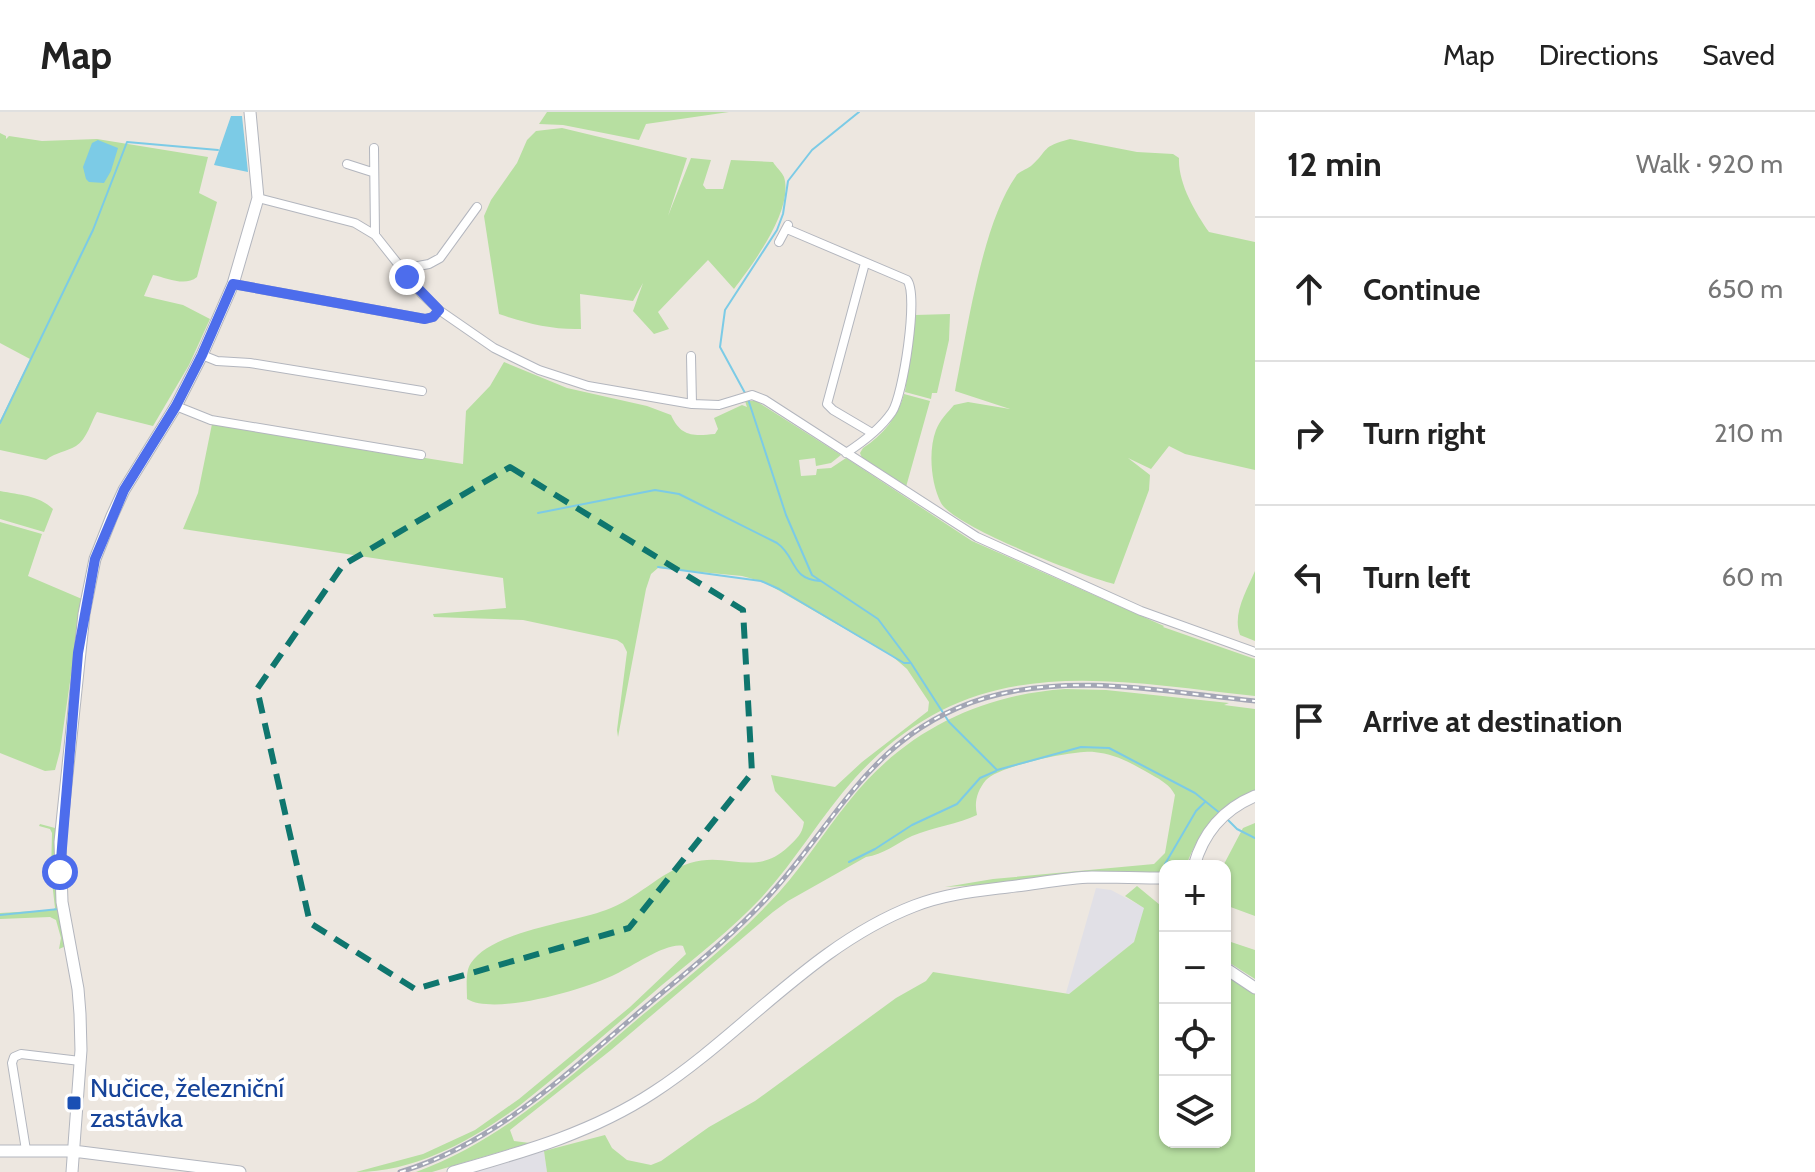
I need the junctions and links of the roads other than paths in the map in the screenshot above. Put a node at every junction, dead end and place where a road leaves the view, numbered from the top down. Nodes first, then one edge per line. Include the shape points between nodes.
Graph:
1 (250, 112) edge
2 (374, 148) dead end
3 (347, 164) dead end
4 (372, 172) junction
5 (258, 198) junction
6 (477, 207) dead end
7 (375, 235) junction
8 (779, 242) dead end
9 (865, 263) junction
10 (402, 269) junction
11 (233, 284) junction
12 (439, 310) junction
13 (202, 355) junction
14 (691, 356) dead end
15 (422, 391) dead end
16 (692, 404) junction
17 (176, 406) junction
18 (872, 433) junction
19 (846, 453) junction
20 (421, 455) dead end
21 (1255, 652) edge
22 (1255, 796) edge
23 (1196, 860) edge
24 (1159, 878) edge
25 (1231, 972) edge
26 (1255, 988) edge
27 (80, 1055) junction
28 (26, 1150) junction
29 (0, 1151) edge
30 (73, 1151) junction
31 (72, 1172) edge
32 (240, 1172) edge
33 (453, 1172) edge

1 - 5 street
2 - 4 street
3 - 4 street
4 - 7 street
5 - 7 street via 355,223
5 - 11 street
6 - 10 street via 440,258
7 - 10 street
8 - 9 street via 788,227
9 - 18 street via 827,404
9 - 18 street via 907,280 913,292 896,405
10 - 12 street
11 - 12 street via 425,319
11 - 13 street
12 - 16 street via 494,348 564,380
13 - 15 street
13 - 17 street
14 - 16 street
16 - 19 street via 719,405 752,395
17 - 20 street via 211,420
17 - 27 street via 112,516 95,559 82,627 60,872 78,989
18 - 19 street
19 - 21 street via 977,537 1141,611
22 - 23 street via 1224,815
24 - 33 street via 1091,877 976,891 914,906 842,944 687,1069 627,1109 544,1146
25 - 26 street
27 - 28 street via 14,1057
27 - 30 street
28 - 29 street
28 - 30 street
30 - 31 street
30 - 32 street

